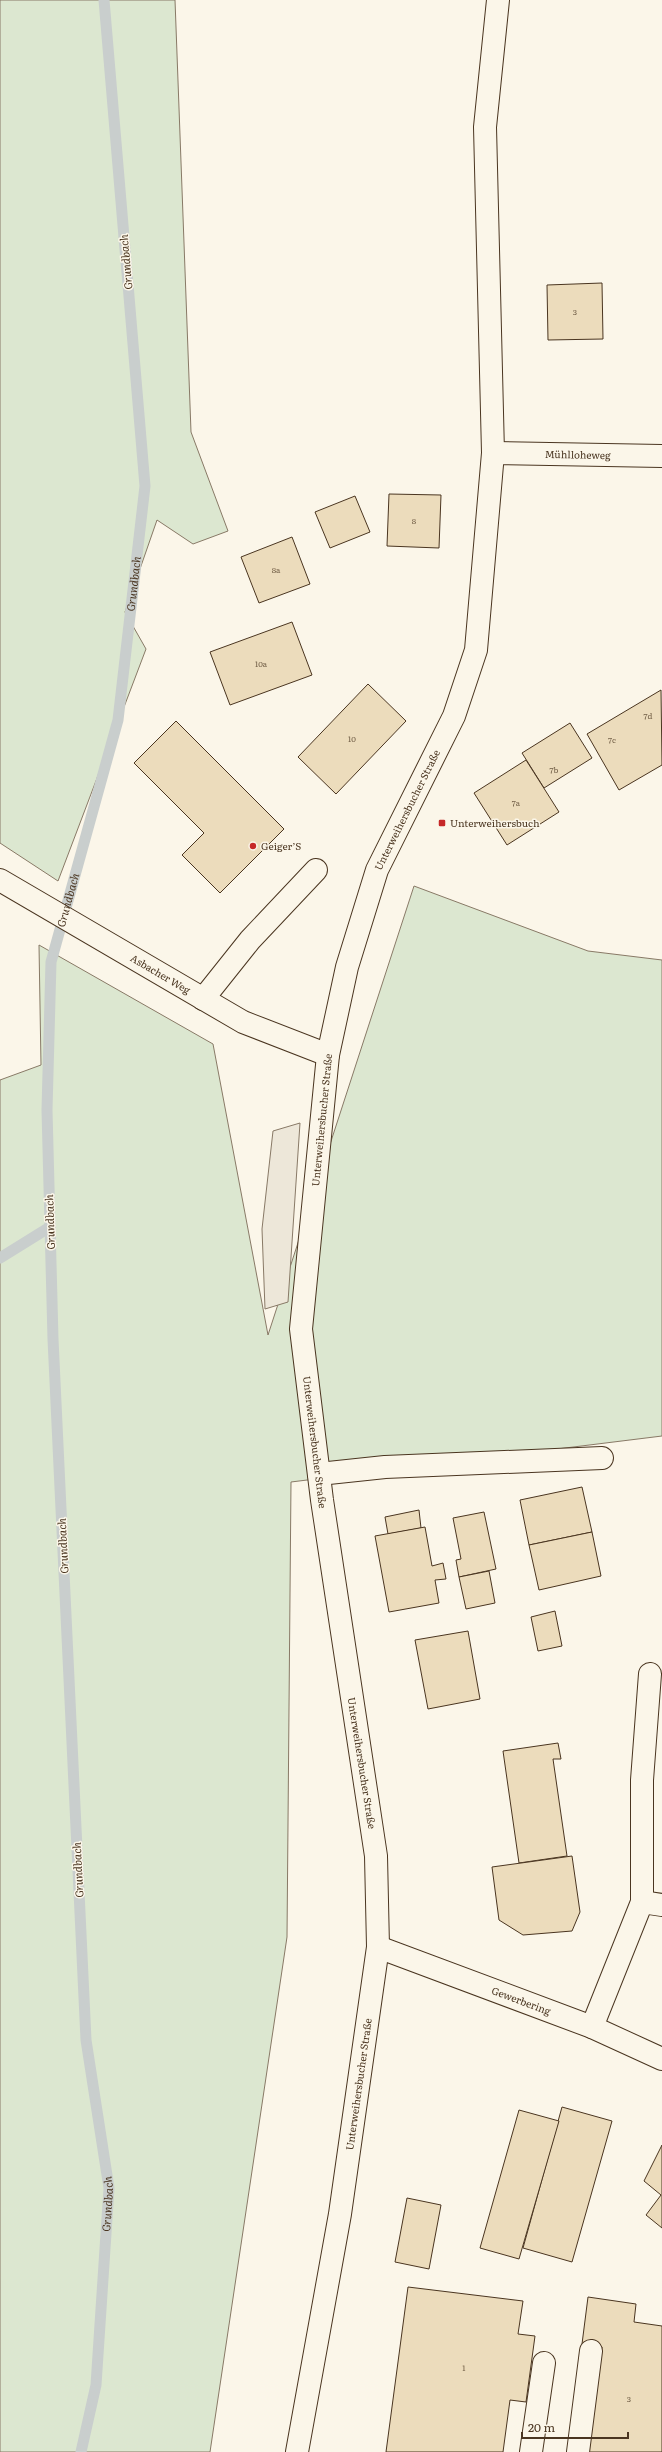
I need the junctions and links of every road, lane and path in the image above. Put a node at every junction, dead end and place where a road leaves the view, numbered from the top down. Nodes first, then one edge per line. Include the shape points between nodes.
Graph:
1 (498, 0) edge
2 (493, 453) junction
3 (662, 456) edge
4 (316, 870) dead end
5 (0, 880) edge
6 (204, 999) junction
7 (328, 1055) junction
8 (602, 1458) dead end
9 (319, 1474) junction
10 (650, 1674) dead end
11 (652, 1904) edge
12 (378, 1947) junction
13 (592, 2027) junction
14 (662, 2059) edge
15 (591, 2351) dead end
16 (544, 2363) dead end
17 (297, 2452) edge
18 (532, 2452) edge
19 (578, 2452) edge

1 - 2 street, Unterweihersbucher Straße via 485,127
2 - 3 street, Mühlloheweg
2 - 7 street, Unterweihersbucher Straße via 476,650 454,716 377,870 347,967
4 - 6 street via 250,940
5 - 6 street, Asbacher Weg
6 - 7 street, Asbacher Weg via 243,1022
7 - 9 street, Unterweihersbucher Straße via 302,1330
8 - 9 street via 385,1468
9 - 12 street, Unterweihersbucher Straße via 376,1856
10 - 11 street via 642,1780
11 - 13 street
12 - 13 street, Gewerbering
12 - 17 street, Unterweihersbucher Straße via 340,2214
13 - 14 street, Gewerbering
15 - 19 street
16 - 18 street

